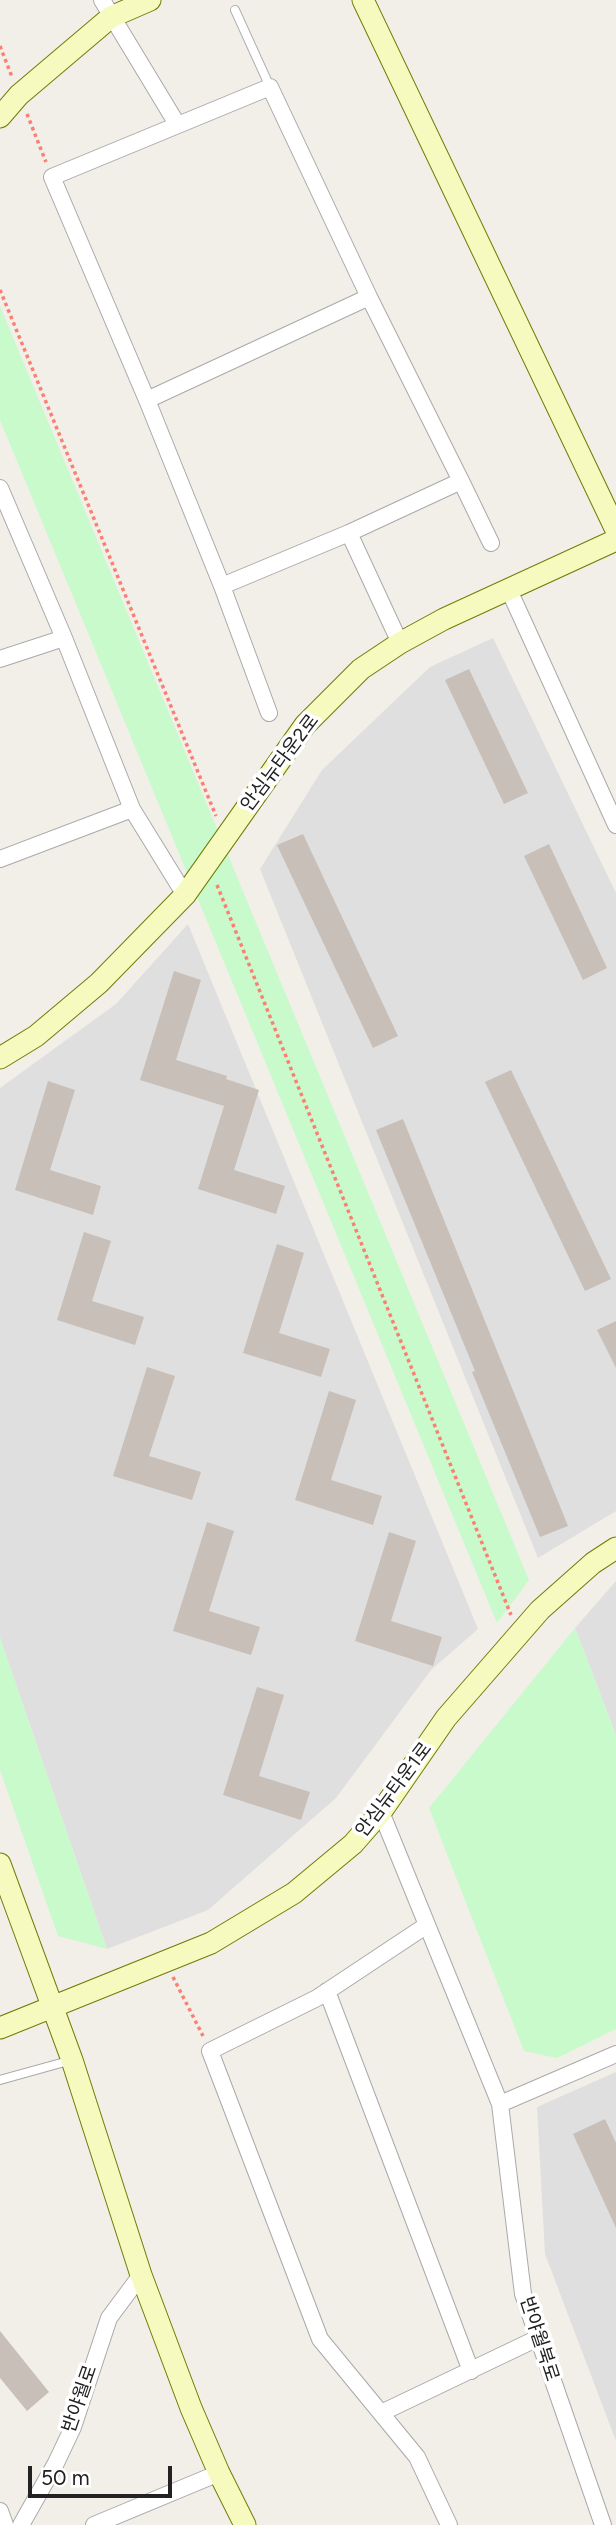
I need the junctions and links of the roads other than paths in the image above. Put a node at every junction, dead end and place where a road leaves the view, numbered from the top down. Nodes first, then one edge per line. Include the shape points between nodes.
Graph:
1 (150, 0) edge
2 (363, 0) edge
3 (106, 8) edge
4 (235, 10) dead end
5 (271, 87) junction
6 (0, 117) edge
7 (177, 124) junction
8 (369, 298) junction
9 (147, 400) junction
10 (461, 481) junction
11 (0, 488) edge
12 (616, 530) edge
13 (349, 533) junction
14 (616, 540) edge
15 (491, 543) dead end
16 (222, 586) junction
17 (509, 590) junction
18 (64, 638) junction
19 (400, 643) junction
20 (0, 659) edge
21 (270, 713) dead end
22 (132, 809) junction
23 (616, 825) edge
24 (0, 859) edge
25 (185, 895) junction
26 (0, 1058) edge
27 (616, 1548) edge
28 (381, 1812) junction
29 (0, 1864) edge
30 (427, 1924) junction
31 (327, 1991) junction
32 (50, 2006) junction
33 (0, 2028) edge
34 (616, 2054) edge
35 (72, 2060) junction
36 (0, 2080) edge
37 (500, 2104) junction
38 (141, 2275) junction
39 (538, 2338) junction
40 (471, 2371) junction
41 (381, 2413) junction
42 (219, 2473) junction
43 (0, 2511) edge
44 (5, 2525) edge
45 (20, 2525) edge
46 (94, 2525) edge
47 (245, 2525) edge
48 (449, 2525) edge
49 (603, 2525) edge

1 - 3 street
2 - 12 street
3 - 6 street
3 - 7 street
4 - 5 lane
5 - 7 street
5 - 8 street
7 - 9 street via 52,177
8 - 9 street
8 - 10 street
9 - 16 street
10 - 13 street
10 - 15 street
11 - 18 street
13 - 16 street
13 - 19 street
14 - 17 street, 안심뉴타운2로
16 - 21 street
17 - 19 street, 안심뉴타운2로
17 - 23 street
18 - 20 street
18 - 22 street
19 - 25 street, 안심뉴타운2로 via 361,668 305,725
22 - 24 street
22 - 25 street
25 - 26 street, 안심뉴타운2로 via 99,983 36,1036
27 - 28 street, 안심뉴타운1로 via 540,1610 446,1718
28 - 30 street, 반야월북로
28 - 32 street, 안심뉴타운1로 via 354,1844 294,1894 211,1943
29 - 32 street
30 - 31 street
30 - 37 street, 반야월북로
31 - 40 street
31 - 41 street via 210,2050 320,2339
32 - 33 street, 안심뉴타운1로
32 - 35 street
34 - 37 street
35 - 36 lane
35 - 38 street
37 - 39 street, 반야월북로 via 523,2294
38 - 42 street
38 - 45 street, 반야월로 via 109,2318 73,2427
39 - 40 street
39 - 49 street, 반야월북로
40 - 41 street
41 - 48 street via 417,2456
42 - 46 street
42 - 47 street
43 - 44 street

